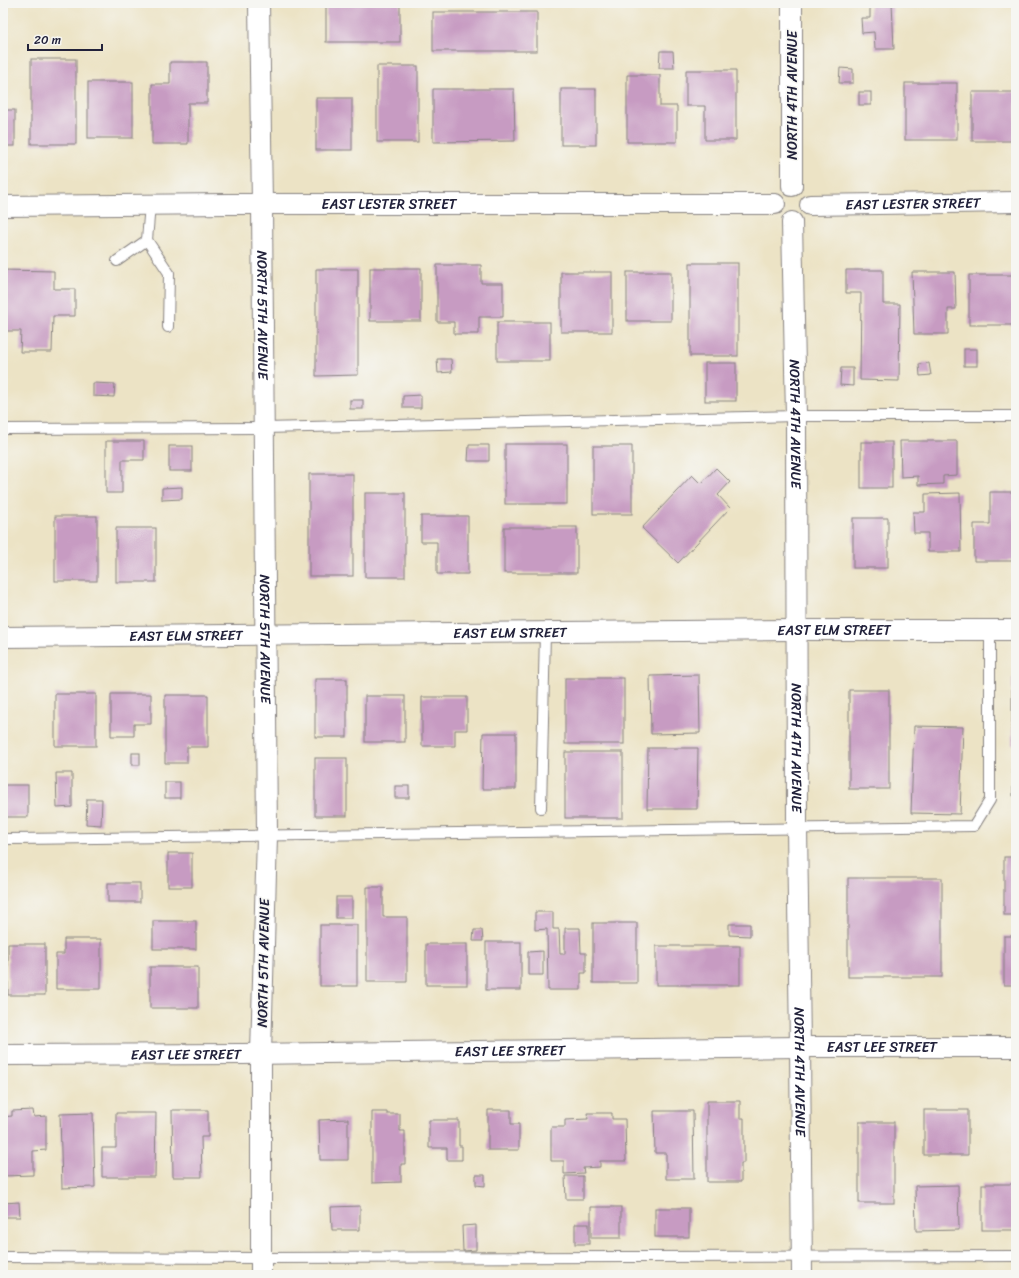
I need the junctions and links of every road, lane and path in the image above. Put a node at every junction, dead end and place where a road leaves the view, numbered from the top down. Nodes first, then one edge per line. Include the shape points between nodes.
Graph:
1 (259, 3) edge
2 (792, 3) edge
3 (792, 186) junction
4 (1016, 202) edge
5 (262, 204) junction
6 (775, 204) junction
7 (150, 205) junction
8 (810, 205) junction
9 (3, 206) edge
10 (792, 222) junction
11 (147, 240) junction
12 (117, 261) dead end
13 (168, 326) dead end
14 (796, 416) junction
15 (1016, 416) edge
16 (264, 428) junction
17 (3, 429) edge
18 (796, 630) junction
19 (990, 630) junction
20 (1016, 630) edge
21 (545, 632) junction
22 (265, 635) junction
23 (3, 637) edge
24 (541, 808) dead end
25 (797, 827) junction
26 (266, 836) junction
27 (3, 839) edge
28 (800, 1047) junction
29 (1016, 1047) edge
30 (261, 1053) junction
31 (3, 1055) edge
32 (1016, 1256) edge
33 (3, 1257) edge
34 (802, 1266) edge
35 (261, 1267) edge

1 - 5 street, NORTH 5TH AVENUE
2 - 3 street, NORTH 4TH AVENUE
3 - 6 street via 781,190
3 - 8 street via 804,190
4 - 8 street, EAST LESTER STREET
5 - 6 street, EAST LESTER STREET
5 - 7 street, EAST LESTER STREET
5 - 16 street, NORTH 5TH AVENUE
6 - 10 street via 781,218
7 - 9 street, EAST LESTER STREET
7 - 11 lane
8 - 10 street via 804,217
10 - 14 street, NORTH 4TH AVENUE
11 - 12 lane
11 - 13 lane via 169,273
14 - 15 lane
14 - 16 lane
14 - 18 street, NORTH 4TH AVENUE
16 - 17 lane
16 - 22 street, NORTH 5TH AVENUE
18 - 19 street, EAST ELM STREET
18 - 21 street, EAST ELM STREET
18 - 25 street, NORTH 4TH AVENUE
19 - 20 street, EAST ELM STREET
19 - 25 lane via 990,800 974,826
21 - 22 street, EAST ELM STREET
21 - 24 lane
22 - 23 street, EAST ELM STREET
22 - 26 street, NORTH 5TH AVENUE
25 - 26 lane
25 - 28 street, NORTH 4TH AVENUE
26 - 27 lane
26 - 30 street, NORTH 5TH AVENUE
28 - 29 street, EAST LEE STREET
28 - 30 street, EAST LEE STREET
28 - 34 street, NORTH 4TH AVENUE
30 - 31 street, EAST LEE STREET
30 - 35 street, NORTH 5TH AVENUE
32 - 34 lane
33 - 35 lane
34 - 35 lane

